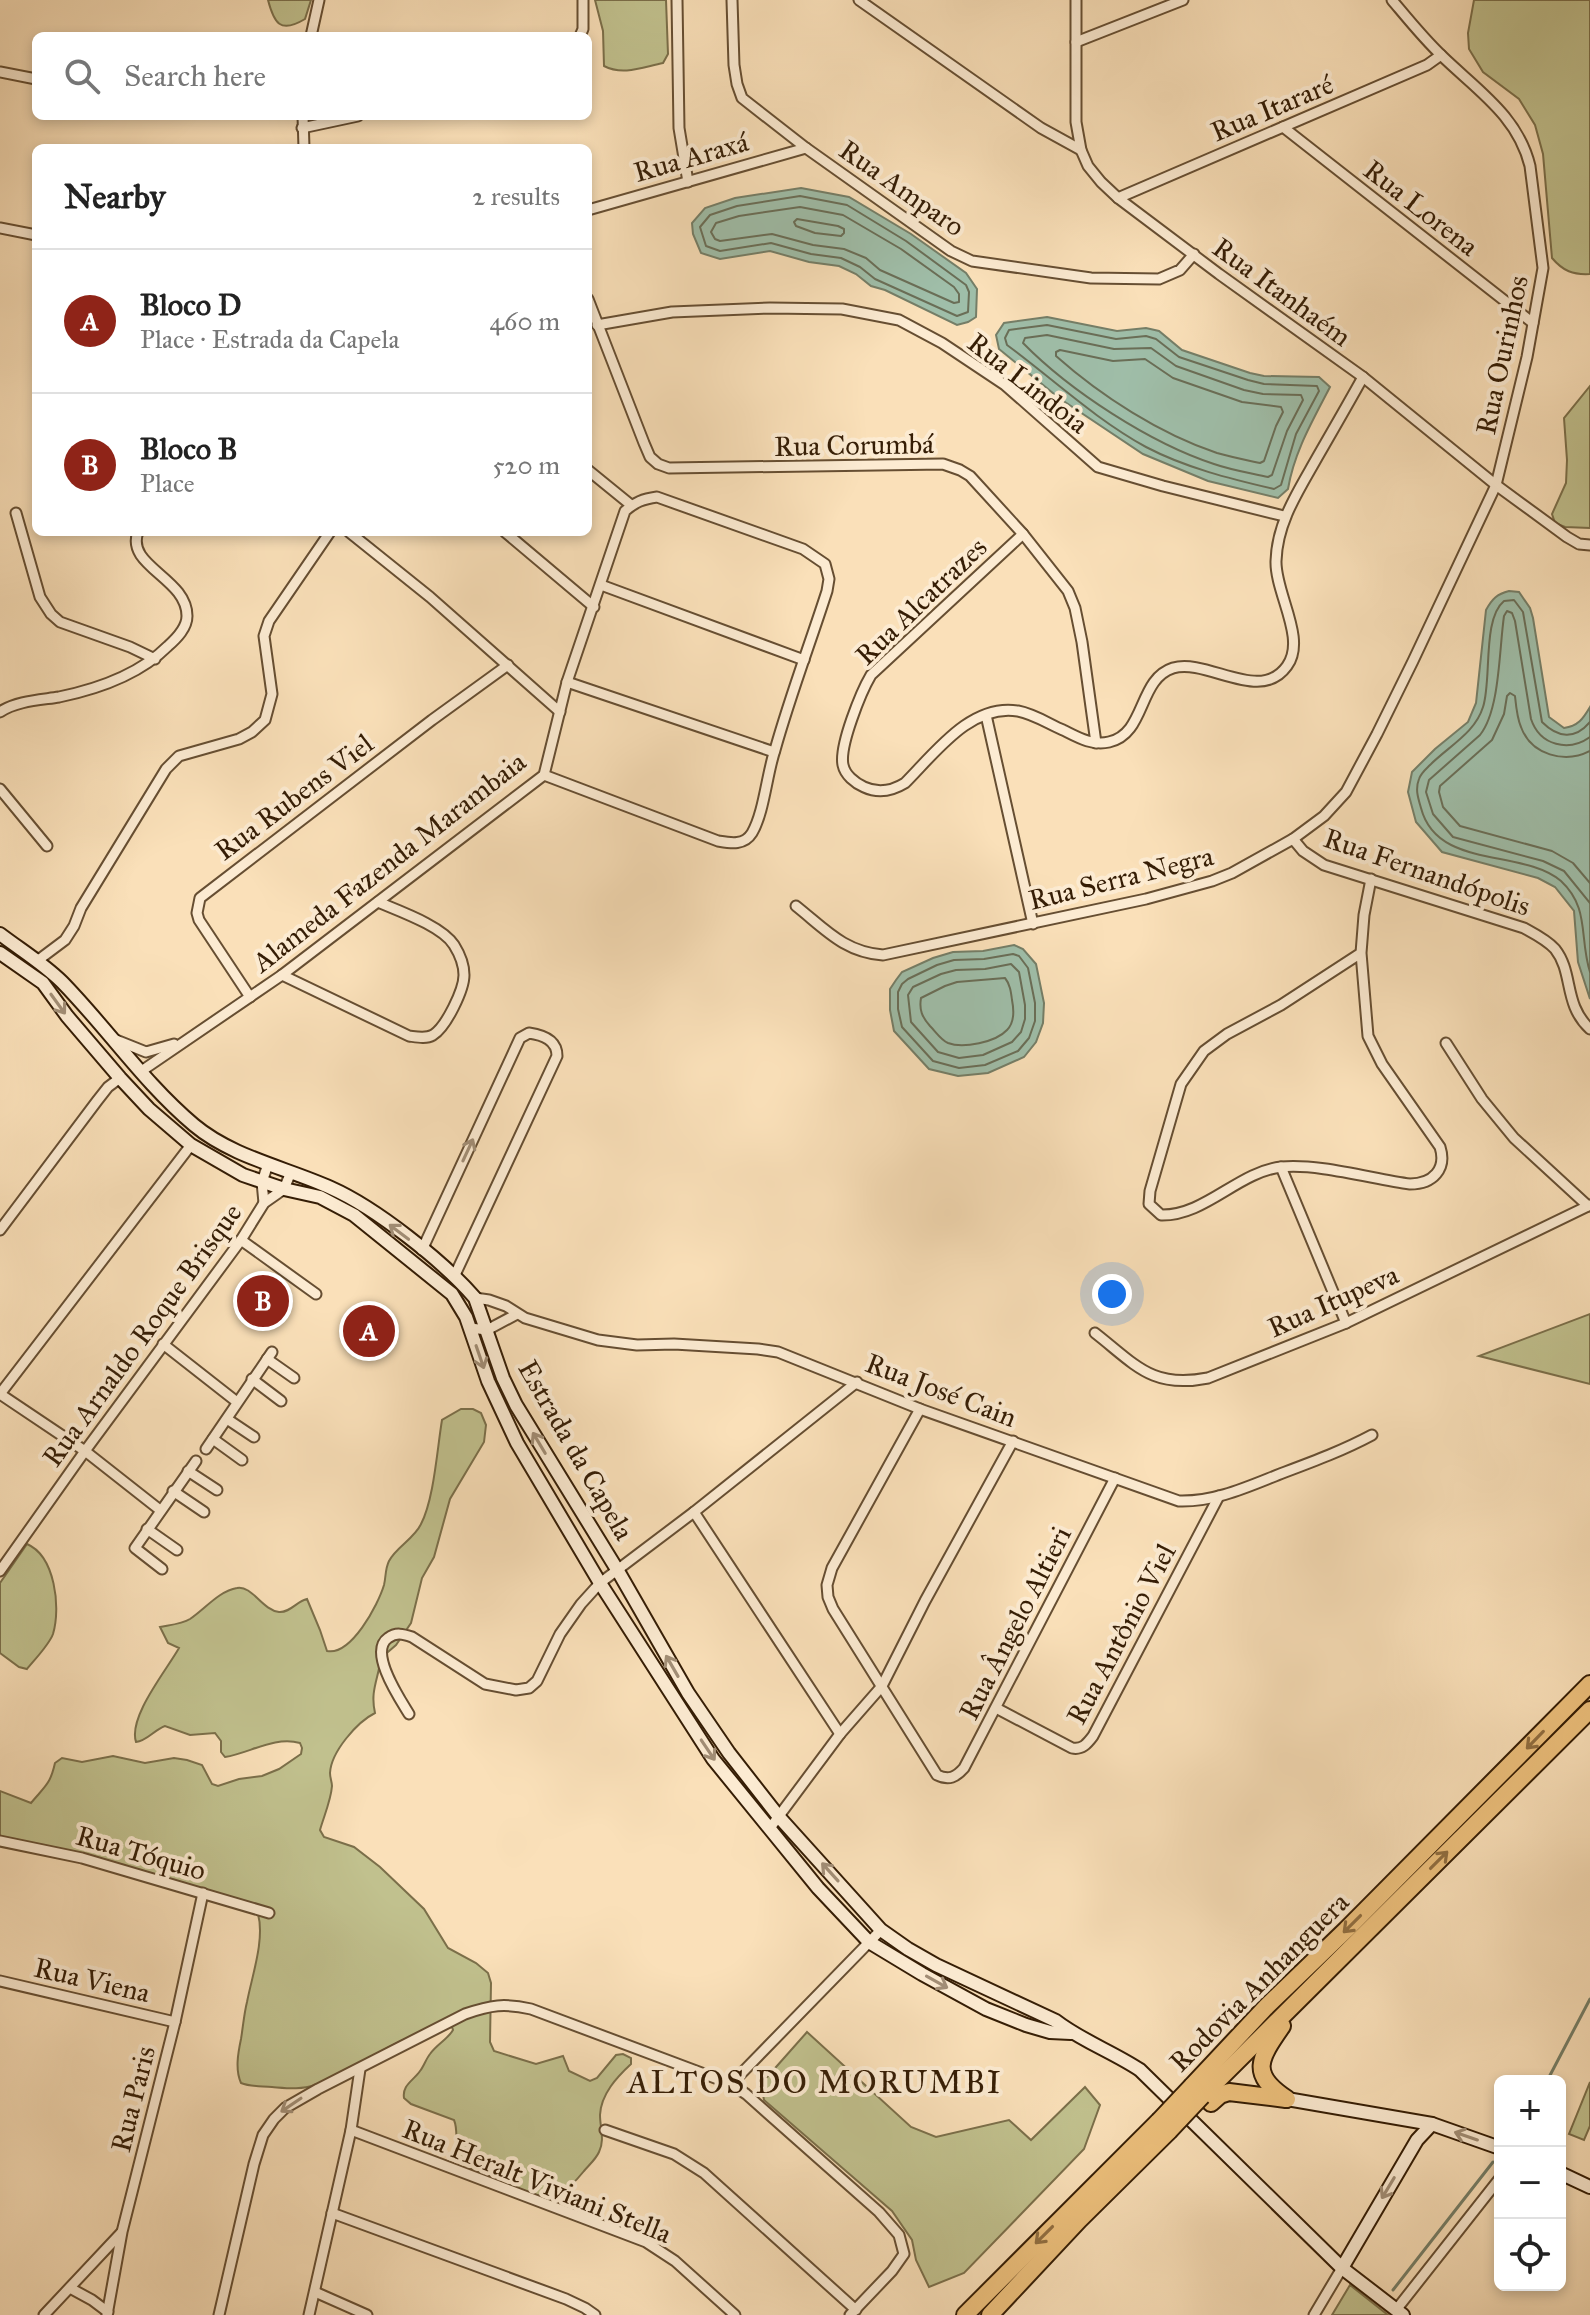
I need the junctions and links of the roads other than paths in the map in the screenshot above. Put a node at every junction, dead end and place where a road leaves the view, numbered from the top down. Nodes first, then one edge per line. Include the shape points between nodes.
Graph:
1 (319, 0) edge
2 (583, 0) edge
3 (677, 0) edge
4 (732, 0) edge
5 (859, 0) edge
6 (1076, 0) edge
7 (1183, 0) edge
8 (1392, 0) edge
9 (312, 32) edge
10 (582, 32) edge
11 (1076, 42) junction
12 (1441, 55) junction
13 (0, 72) edge
14 (32, 78) edge
15 (303, 120) edge
16 (339, 120) edge
17 (1283, 127) junction
18 (302, 128) junction
19 (304, 144) edge
20 (806, 148) junction
21 (1081, 150) junction
22 (688, 182) junction
23 (1118, 198) junction
24 (592, 209) edge
25 (0, 228) edge
26 (32, 234) edge
27 (1194, 254) junction
28 (592, 311) edge
29 (1533, 323) junction
30 (597, 325) junction
31 (1363, 377) junction
32 (592, 474) edge
33 (1496, 485) junction
34 (628, 508) junction
35 (16, 513) dead end
36 (1284, 516) junction
37 (1023, 534) junction
38 (137, 536) edge
39 (327, 536) edge
40 (354, 536) edge
41 (510, 536) edge
42 (1590, 545) edge
43 (601, 585) junction
44 (594, 607) junction
45 (155, 659) junction
46 (804, 660) junction
47 (508, 665) junction
48 (567, 682) junction
49 (0, 712) edge
50 (560, 712) junction
51 (986, 715) junction
52 (1096, 743) junction
53 (774, 752) junction
54 (544, 775) junction
55 (0, 789) edge
56 (1293, 839) junction
57 (47, 846) dead end
58 (1371, 879) junction
59 (378, 902) junction
60 (796, 906) dead end
61 (1033, 924) junction
62 (0, 934) edge
63 (0, 953) edge
64 (1361, 953) junction
65 (37, 961) junction
66 (282, 975) junction
67 (250, 997) junction
68 (1590, 1029) edge
69 (195, 1034) junction
70 (110, 1038) junction
71 (1446, 1043) dead end
72 (140, 1072) junction
73 (120, 1078) junction
74 (191, 1145) junction
75 (268, 1164) junction
76 (1281, 1167) junction
77 (291, 1172) junction
78 (262, 1182) junction
79 (284, 1189) junction
80 (264, 1203) junction
81 (1589, 1206) edge
82 (0, 1230) edge
83 (241, 1240) junction
84 (422, 1250) junction
85 (454, 1277) junction
86 (316, 1294) dead end
87 (475, 1298) junction
88 (503, 1305) junction
89 (517, 1314) junction
90 (503, 1321) junction
91 (1346, 1323) junction
92 (470, 1328) junction
93 (487, 1330) junction
94 (1095, 1333) dead end
95 (163, 1344) junction
96 (294, 1378) dead end
97 (252, 1379) junction
98 (857, 1382) junction
99 (0, 1394) edge
100 (281, 1401) dead end
101 (237, 1402) junction
102 (920, 1409) junction
103 (227, 1419) junction
104 (1372, 1435) dead end
105 (254, 1437) dead end
106 (213, 1439) junction
107 (1013, 1441) junction
108 (206, 1449) dead end
109 (85, 1451) junction
110 (242, 1460) dead end
111 (196, 1461) dead end
112 (188, 1471) junction
113 (1115, 1478) junction
114 (217, 1490) dead end
115 (173, 1491) junction
116 (1219, 1496) junction
117 (160, 1510) junction
118 (204, 1512) dead end
119 (694, 1512) junction
120 (147, 1529) junction
121 (177, 1550) dead end
122 (162, 1569) dead end
123 (0, 1571) edge
124 (618, 1571) junction
125 (600, 1583) junction
126 (1590, 1684) edge
127 (882, 1686) junction
128 (996, 1708) junction
129 (1590, 1710) edge
130 (409, 1714) dead end
131 (840, 1734) junction
132 (779, 1817) junction
133 (770, 1828) junction
134 (0, 1841) edge
135 (203, 1893) junction
136 (269, 1913) dead end
137 (881, 1930) junction
138 (869, 1942) junction
139 (0, 1981) edge
140 (1313, 1985) junction
141 (175, 2022) junction
142 (1071, 2033) junction
143 (360, 2069) junction
144 (731, 2084) junction
145 (1202, 2095) junction
146 (1287, 2099) junction
147 (1393, 2117) junction
148 (1432, 2124) junction
149 (1169, 2129) junction
150 (351, 2130) junction
151 (605, 2130) dead end
152 (1417, 2140) junction
153 (1497, 2147) edge
154 (1566, 2176) edge
155 (1494, 2186) edge
156 (1590, 2187) edge
157 (332, 2213) junction
158 (122, 2232) junction
159 (1342, 2268) junction
160 (70, 2288) junction
161 (315, 2292) junction
162 (853, 2312) edge
163 (1399, 2312) edge
164 (730, 2313) edge
165 (108, 2314) edge
166 (44, 2315) edge
167 (219, 2315) edge
168 (309, 2315) edge
169 (367, 2315) edge
170 (595, 2315) edge
171 (965, 2315) edge
172 (990, 2315) edge
173 (1314, 2315) edge

1 - 9 street
2 - 10 street
3 - 22 street via 679,128
4 - 20 street, Rua Amparo via 734,65 742,98
5 - 21 street via 1041,128
6 - 11 street, Rua Itanhaém
7 - 11 street
8 - 12 street, Rua Ourinhos
11 - 21 street, Rua Itanhaém
12 - 17 street, Rua Itararé
12 - 29 street, Rua Ourinhos via 1496,105 1527,150 1543,268
13 - 14 street
15 - 18 street
16 - 18 street
17 - 23 street, Rua Itararé
17 - 29 street, Rua Lorena
18 - 19 street
20 - 22 street, Rua Araxá
20 - 27 street, Rua Amparo via 972,261 1091,278 1159,279 1180,270
21 - 23 street, Rua Itanhaém via 1088,166
22 - 24 street, Rua Araxá
23 - 27 street, Rua Itanhaém
25 - 26 street
27 - 31 street, Rua Itanhaém
28 - 30 street, Rua Corumbá
29 - 33 street, Rua Ourinhos
30 - 36 street, Rua Lindoia via 672,312 770,308 842,309 899,320 1005,385 1098,467
30 - 37 street, Rua Corumbá via 650,457 664,467 943,464 970,476
31 - 33 street, Rua Itanhaém
31 - 36 street
32 - 34 street
33 - 42 street, Rua Itanhaém via 1567,537
33 - 56 street, Rua Serra Negra via 1346,792
34 - 43 street, Alameda Fazenda Marambaia
34 - 46 street via 657,497 803,549 825,564 827,591
35 - 45 street via 40,597 51,614
36 - 52 street via 1276,560 1294,640 1289,664 1270,680 1258,682 1176,667 1155,681 1129,730
37 - 51 street, Rua Alcatrazes via 871,675 861,691 843,765 870,790 896,789 956,731
37 - 52 street, Rua Corumbá via 1068,591 1075,608
38 - 45 street via 143,559 181,593 187,606 183,629
39 - 65 street via 265,631 272,694 265,720 239,739 179,756 166,769 65,940
40 - 47 street
41 - 44 street
43 - 44 street, Alameda Fazenda Marambaia
43 - 46 street
44 - 48 street, Alameda Fazenda Marambaia
45 - 49 street via 113,680
46 - 53 street
47 - 50 street
47 - 67 street, Rua Rubens Viel via 200,898 199,920
48 - 50 street, Alameda Fazenda Marambaia
48 - 53 street
50 - 54 street, Alameda Fazenda Marambaia
51 - 52 street, Rua Alcatrazes via 1016,711
51 - 61 street
53 - 54 street via 758,820 752,834 737,843 718,841
54 - 59 street, Alameda Fazenda Marambaia
55 - 57 street
56 - 58 street, Rua Fernandópolis via 1324,865
56 - 61 street, Rua Serra Negra via 1212,881
58 - 64 street
58 - 68 street, Rua Fernandópolis via 1539,936 1556,950 1573,1006
59 - 66 street, Alameda Fazenda Marambaia
59 - 66 street via 444,934 462,963 463,985 443,1026 432,1036 409,1036
60 - 61 street, Rua Serra Negra via 865,954 883,955
62 - 65 main road, Estrada da Capela
63 -> 73 main road, Estrada da Capela via 43,983
64 - 76 street via 1368,1036 1440,1147 1442,1164 1421,1184
64 - 76 street via 1204,1051 1181,1084 1149,1204 1161,1215 1178,1216
65 - 70 main road, Estrada da Capela
66 - 67 street, Alameda Fazenda Marambaia
67 - 69 street, Alameda Fazenda Marambaia
69 - 70 street, Alameda Fazenda Marambaia via 153,1052
69 - 72 street, Alameda Fazenda Marambaia
70 - 72 main road, Estrada da Capela
71 - 81 street via 1514,1138
72 - 75 main road, Estrada da Capela via 195,1126
73 - 74 main road, Estrada da Capela
73 - 82 street
74 - 78 main road, Estrada da Capela
74 - 99 street
75 - 77 main road, Estrada da Capela
75 - 78 street, Rua Arnaldo Roque Brisque
76 - 91 street
77 - 79 street
84 -> 77 main road, Estrada da Capela via 362,1204
78 - 79 main road, Estrada da Capela
78 - 80 street, Rua Arnaldo Roque Brisque
79 - 80 street, Rua Arnaldo Roque Brisque
79 - 92 main road, Estrada da Capela via 320,1197 354,1215 452,1294
80 - 83 street, Rua Arnaldo Roque Brisque
81 - 91 street, Rua Itupeva
83 - 86 street
83 - 95 street, Rua Arnaldo Roque Brisque
84 - 85 main road, Estrada da Capela
84 -> 85 street via 520,1038 529,1033 552,1041 557,1056
85 - 87 main road, Estrada da Capela
87 - 88 street, Rua José Cain
87 - 93 main road, Estrada da Capela
88 - 89 street, Rua José Cain
88 - 90 street
89 - 90 street
89 - 98 street, Rua José Cain via 598,1340 778,1352
90 - 93 street
91 - 94 street, Rua Itupeva via 1187,1382 1146,1372
92 - 93 street
92 -> 125 main road, Estrada da Capela via 517,1443
124 -> 93 main road, Estrada da Capela via 516,1405
95 - 101 street
95 - 109 street, Rua Arnaldo Roque Brisque
96 - 97 street via 269,1355
97 - 100 street
97 - 101 street
98 - 102 street, Rua José Cain
98 - 119 street
99 - 109 street
101 - 103 street
102 - 107 street, Rua José Cain
102 - 127 street via 827,1585 833,1609
103 - 105 street
103 - 106 street
104 - 116 street, Rua José Cain
106 - 108 street
106 - 110 street
107 - 113 street, Rua José Cain
107 - 127 street
109 - 117 street
109 - 123 street, Rua Arnaldo Roque Brisque
111 - 112 street
112 - 114 street
112 - 115 street
113 - 116 street, Rua José Cain via 1179,1501
113 - 128 street, Rua Ângelo Altieri
115 - 117 street
115 - 118 street
116 - 128 street, Rua Antônio Viel via 1085,1746 1072,1748
117 - 120 street
119 - 124 street
119 - 131 street
120 - 121 street
120 - 122 street via 135,1548
124 - 125 street
132 -> 124 main road, Estrada da Capela via 688,1693
125 - 130 street via 560,1634 529,1688 485,1684 412,1637 392,1634 380,1647 383,1663
125 -> 133 main road, Estrada da Capela via 713,1759
126 -> 145 highway, Rodovia Anhanguera via 1267,2006
127 - 128 street, Rua Ângelo Altieri via 937,1775 945,1778 964,1768
127 - 131 street
140 -> 129 highway, Rodovia Anhanguera
131 - 132 street
132 - 133 street
137 -> 132 main road, Estrada da Capela
133 - 138 main road, Estrada da Capela
134 - 135 street, Rua Tóquio
135 - 136 street, Rua Tóquio
135 - 141 street, Rua Paris
137 - 138 street
137 - 142 main road, Estrada da Capela via 936,1965 1033,2009
138 -> 142 main road, Estrada da Capela via 986,2009 1038,2029
138 - 144 street
139 - 141 street, Rua Viena
140 - 145 highway, Rodovia Anhanguera
140 - 146 highway via 1261,2065 1265,2081
141 - 158 street, Rua Paris
142 - 159 main road, Estrada da Capela via 1140,2070
143 - 144 street via 465,2014 509,2004
143 - 150 street
143 -> 167 street via 285,2108 263,2135
144 - 162 street via 895,2229 903,2245 902,2259
145 - 146 highway via 1229,2092
145 - 149 highway, Rodovia Anhanguera, bridge
145 - 149 highway
146 - 147 main road
147 - 148 main road
147 - 152 main road via 1410,2127
148 - 152 main road
153 -> 148 main road
149 -> 171 highway, Rodovia Anhanguera
149 - 172 highway, Rodovia Anhanguera
150 - 157 street
150 - 164 street, Rua Heralt Viviani Stella via 646,2242 675,2261
151 - 162 street via 685,2159
152 -> 159 main road
154 - 156 main road
155 - 163 street
157 - 161 street
157 - 170 street via 566,2299
158 - 160 street
158 - 165 street, Rua Paris
159 - 163 main road, Estrada da Capela
159 - 173 street
160 - 165 street
160 - 166 street
161 - 168 street
161 - 169 street

